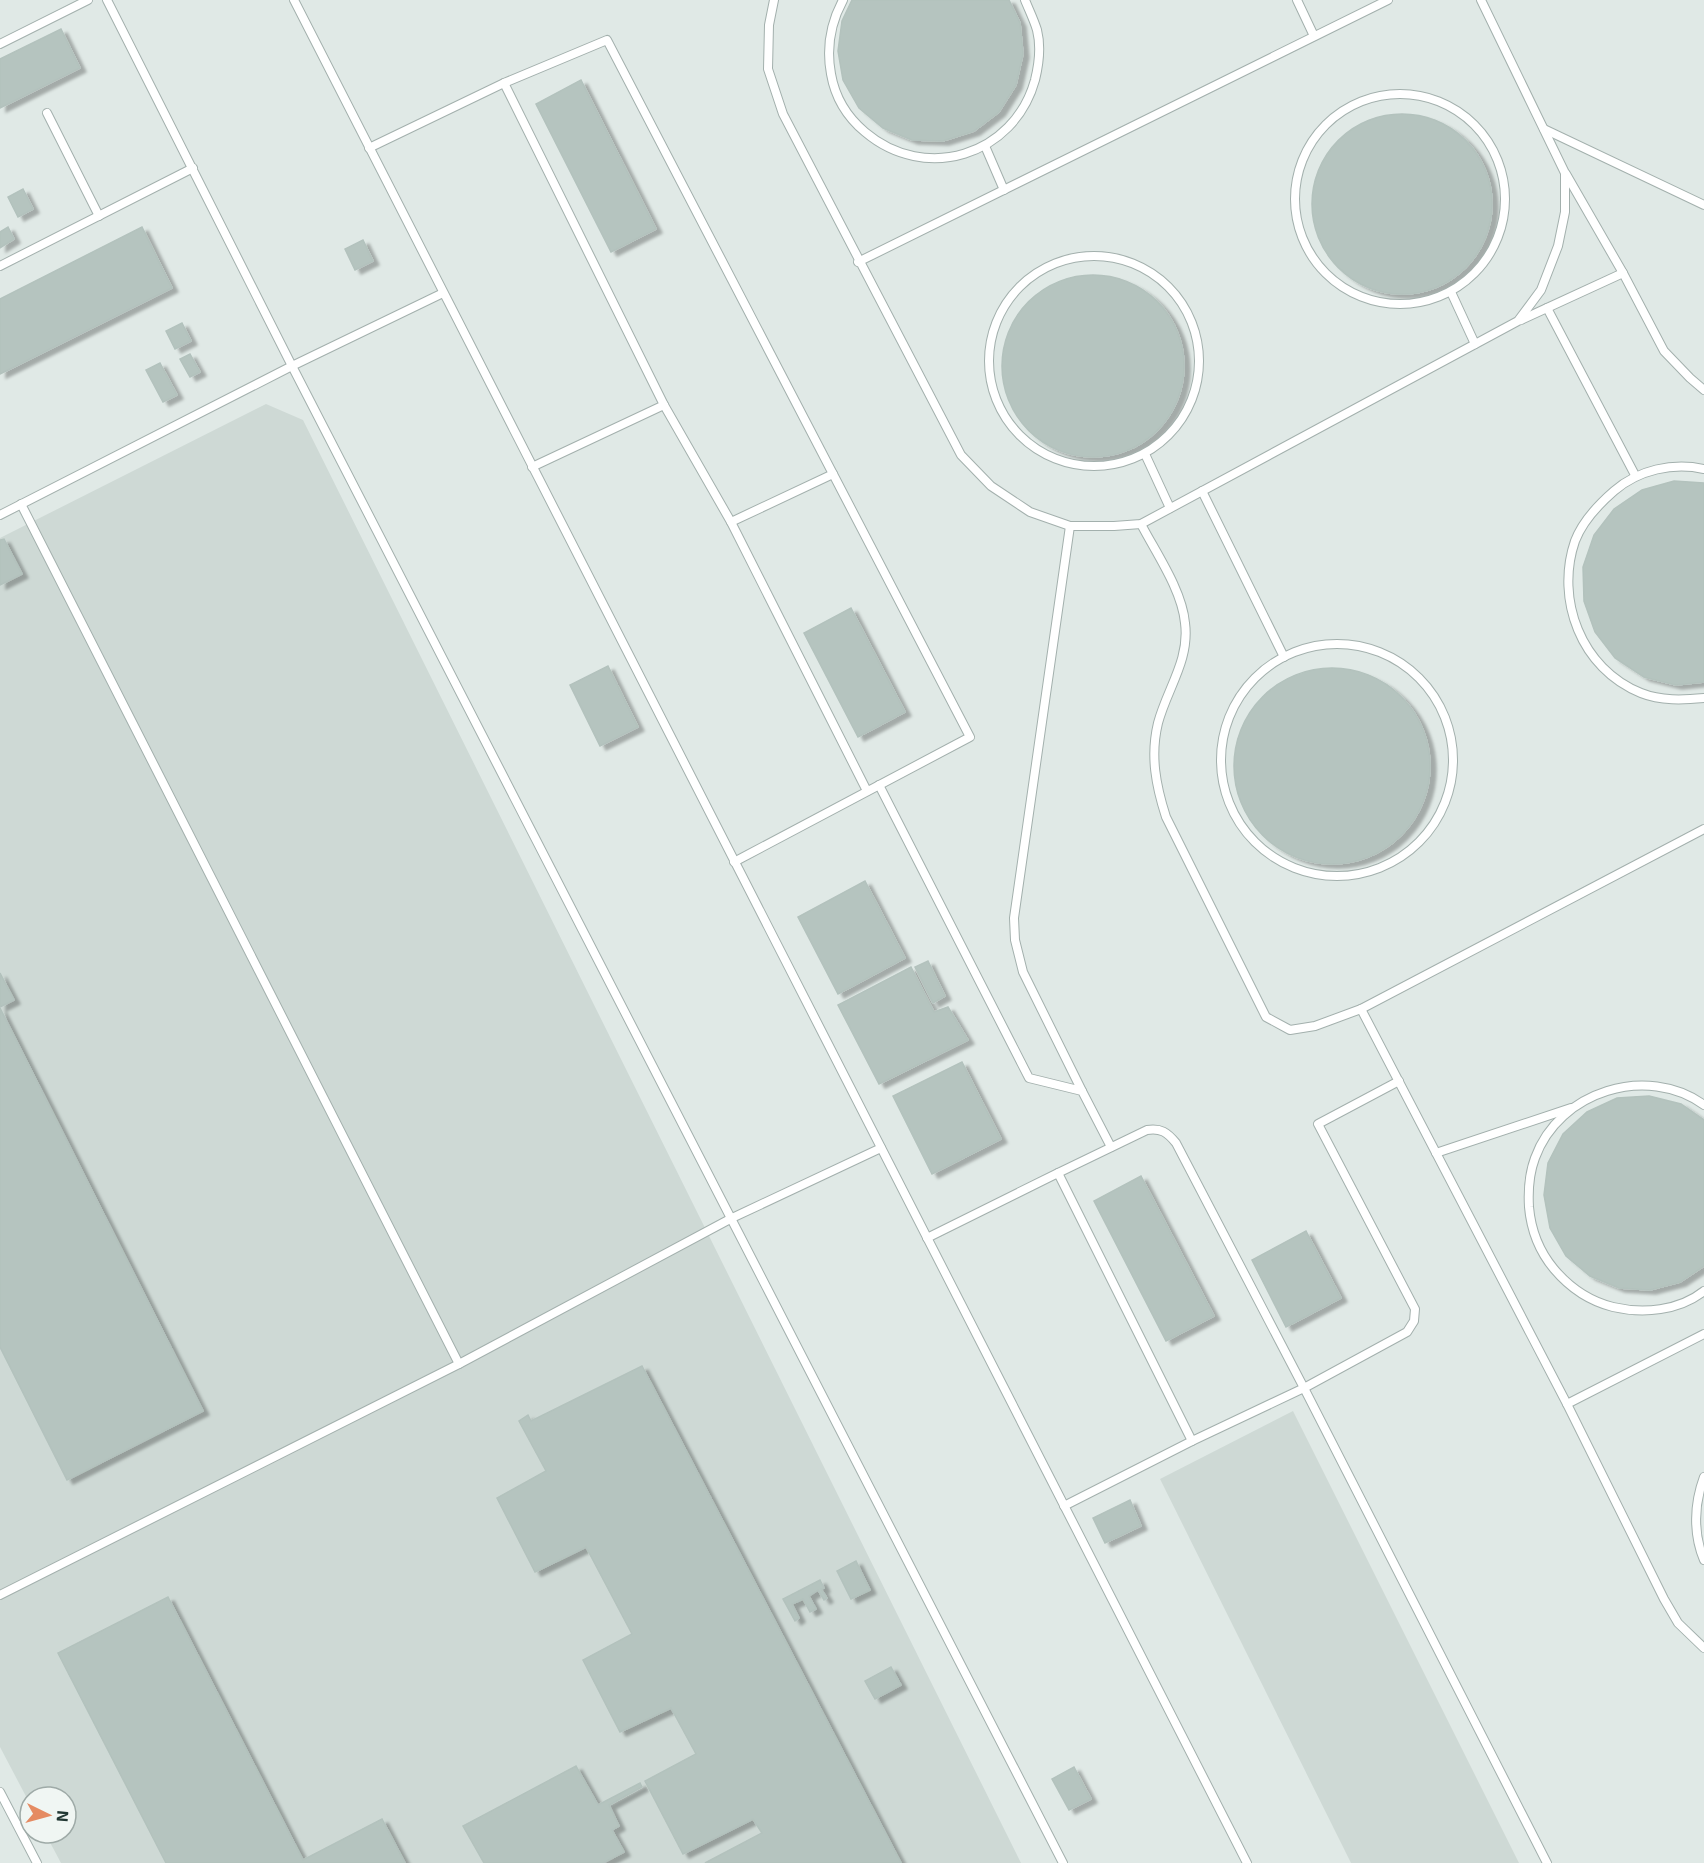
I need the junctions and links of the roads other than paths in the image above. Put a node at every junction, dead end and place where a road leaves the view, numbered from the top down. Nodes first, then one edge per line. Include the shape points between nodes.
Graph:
1 (88, 0) edge
2 (107, 0) edge
3 (294, 0) edge
4 (774, 0) edge
5 (843, 0) edge
6 (1025, 0) edge
7 (1298, 0) edge
8 (1388, 0) edge
9 (1481, 0) edge
10 (1314, 36) junction
11 (0, 44) edge
12 (504, 83) junction
13 (47, 113) dead end
14 (1544, 129) junction
15 (985, 146) junction
16 (369, 148) junction
17 (193, 168) junction
18 (1565, 173) junction
19 (1004, 190) junction
20 (1704, 205) edge
21 (99, 216) junction
22 (858, 262) junction
23 (0, 266) edge
24 (1623, 273) junction
25 (1451, 292) junction
26 (443, 293) junction
27 (1547, 308) junction
28 (1518, 321) junction
29 (1475, 344) junction
30 (292, 366) junction
31 (1704, 390) edge
32 (664, 405) junction
33 (1145, 454) junction
34 (532, 467) junction
35 (1704, 469) edge
36 (833, 474) junction
37 (1635, 475) junction
38 (1202, 490) junction
39 (21, 504) junction
40 (1170, 508) junction
41 (0, 515) edge
42 (731, 522) junction
43 (1141, 524) junction
44 (1070, 526) junction
45 (1284, 657) junction
46 (1704, 698) edge
47 (879, 785) junction
48 (867, 791) junction
49 (1704, 829) edge
50 (734, 862) junction
51 (1361, 1009) junction
52 (1399, 1082) junction
53 (1082, 1091) junction
54 (1704, 1106) edge
55 (1573, 1107) junction
56 (1111, 1147) junction
57 (880, 1148) junction
58 (1436, 1153) junction
59 (1058, 1173) junction
60 (732, 1218) junction
61 (927, 1238) junction
62 (1704, 1291) edge
63 (1704, 1334) edge
64 (459, 1365) junction
65 (1304, 1388) junction
66 (1568, 1404) junction
67 (1192, 1441) junction
68 (1704, 1478) edge
69 (1064, 1506) junction
70 (1704, 1560) edge
71 (0, 1595) edge
72 (1704, 1648) edge
73 (0, 1792) edge
74 (37, 1863) edge
75 (1063, 1863) edge
76 (1246, 1863) edge
77 (1547, 1863) edge

1 - 11 lane
2 - 17 lane
3 - 16 lane
4 - 22 lane via 768,69 783,114
5 - 15 lane via 833,18 827,54 834,90 852,122 880,145 914,158 950,158
6 - 15 lane via 1037,31 1039,65 1030,97 1011,125
7 - 10 lane
8 - 10 lane
9 - 14 lane
10 - 19 lane
12 - 16 lane
12 - 32 lane
12 - 36 lane via 607,40
13 - 21 lane
14 - 18 lane
14 - 20 lane
15 - 19 lane
16 - 26 lane
17 - 21 lane
17 - 30 lane
18 - 24 lane
18 - 28 lane via 1565,212 1558,246 1541,290
19 - 22 lane
21 - 23 lane
22 - 44 lane via 961,454 991,486 1030,512
24 - 27 lane
24 - 31 lane via 1664,351
25 - 25 lane via 1417,304 1381,304 1347,291 1319,268 1305,244 1294,200 1300,164 1318,132 1345,108 1376,95 1410,93 1432,98 1471,119 1492,146 1504,177 1503,222 1497,243 1478,271
25 - 29 lane
26 - 30 lane
26 - 34 lane
27 - 28 lane
27 - 37 lane
28 - 29 lane
29 - 38 lane
30 - 39 lane
30 - 60 lane
32 - 34 lane
32 - 42 lane
33 - 33 lane via 1111,466 1074,465 1041,453 1013,429 994,398 988,362 994,326 1011,294 1039,270 1070,257 1104,254 1136,263 1165,281 1186,307 1198,339 1199,372 1190,405 1172,433
33 - 40 lane
34 - 50 lane
35 - 37 lane via 1665,468
36 - 42 lane
36 - 47 lane via 970,737
37 - 46 lane via 1595,508 1576,539 1567,575 1571,612 1585,646 1609,674 1641,693 1677,700
38 - 40 lane
38 - 45 lane
39 - 41 lane
39 - 64 lane
40 - 43 lane
42 - 48 lane
43 - 44 lane
43 - 51 lane via 1179,597 1186,624 1185,653 1158,723 1153,750 1156,786 1166,817 1266,1017 1290,1030 1315,1026
44 - 53 lane via 1014,918 1017,956 1023,972
45 - 45 lane via 1308,646 1344,643 1380,651 1412,669 1436,697 1450,730 1454,767 1446,803 1427,835 1400,859 1366,874 1329,877 1293,869 1262,850 1238,823 1223,789 1220,752 1228,716 1247,685
47 - 48 lane
47 - 53 lane via 1029,1078
48 - 50 lane
49 - 51 lane
50 - 57 lane
51 - 52 lane
52 - 58 lane
52 - 65 lane via 1318,1124 1414,1309 1414,1321 1407,1332
53 - 56 lane
54 - 55 lane via 1664,1087 1632,1085 1601,1092
55 - 58 lane
55 - 62 lane via 1551,1129 1535,1157 1528,1188 1530,1224 1544,1257 1567,1285 1598,1304 1633,1312 1668,1308
56 - 59 lane
56 - 65 lane via 1157,1129 1167,1132 1176,1143
57 - 60 lane
57 - 61 lane
58 - 66 lane
59 - 61 lane
59 - 67 lane
60 - 64 lane
60 - 75 lane
61 - 69 lane
63 - 66 lane
64 - 71 lane
65 - 67 lane
65 - 77 lane
66 - 72 lane via 1664,1599 1678,1623
67 - 69 lane
68 - 70 lane via 1696,1510 1698,1546
69 - 76 lane
73 - 74 lane

